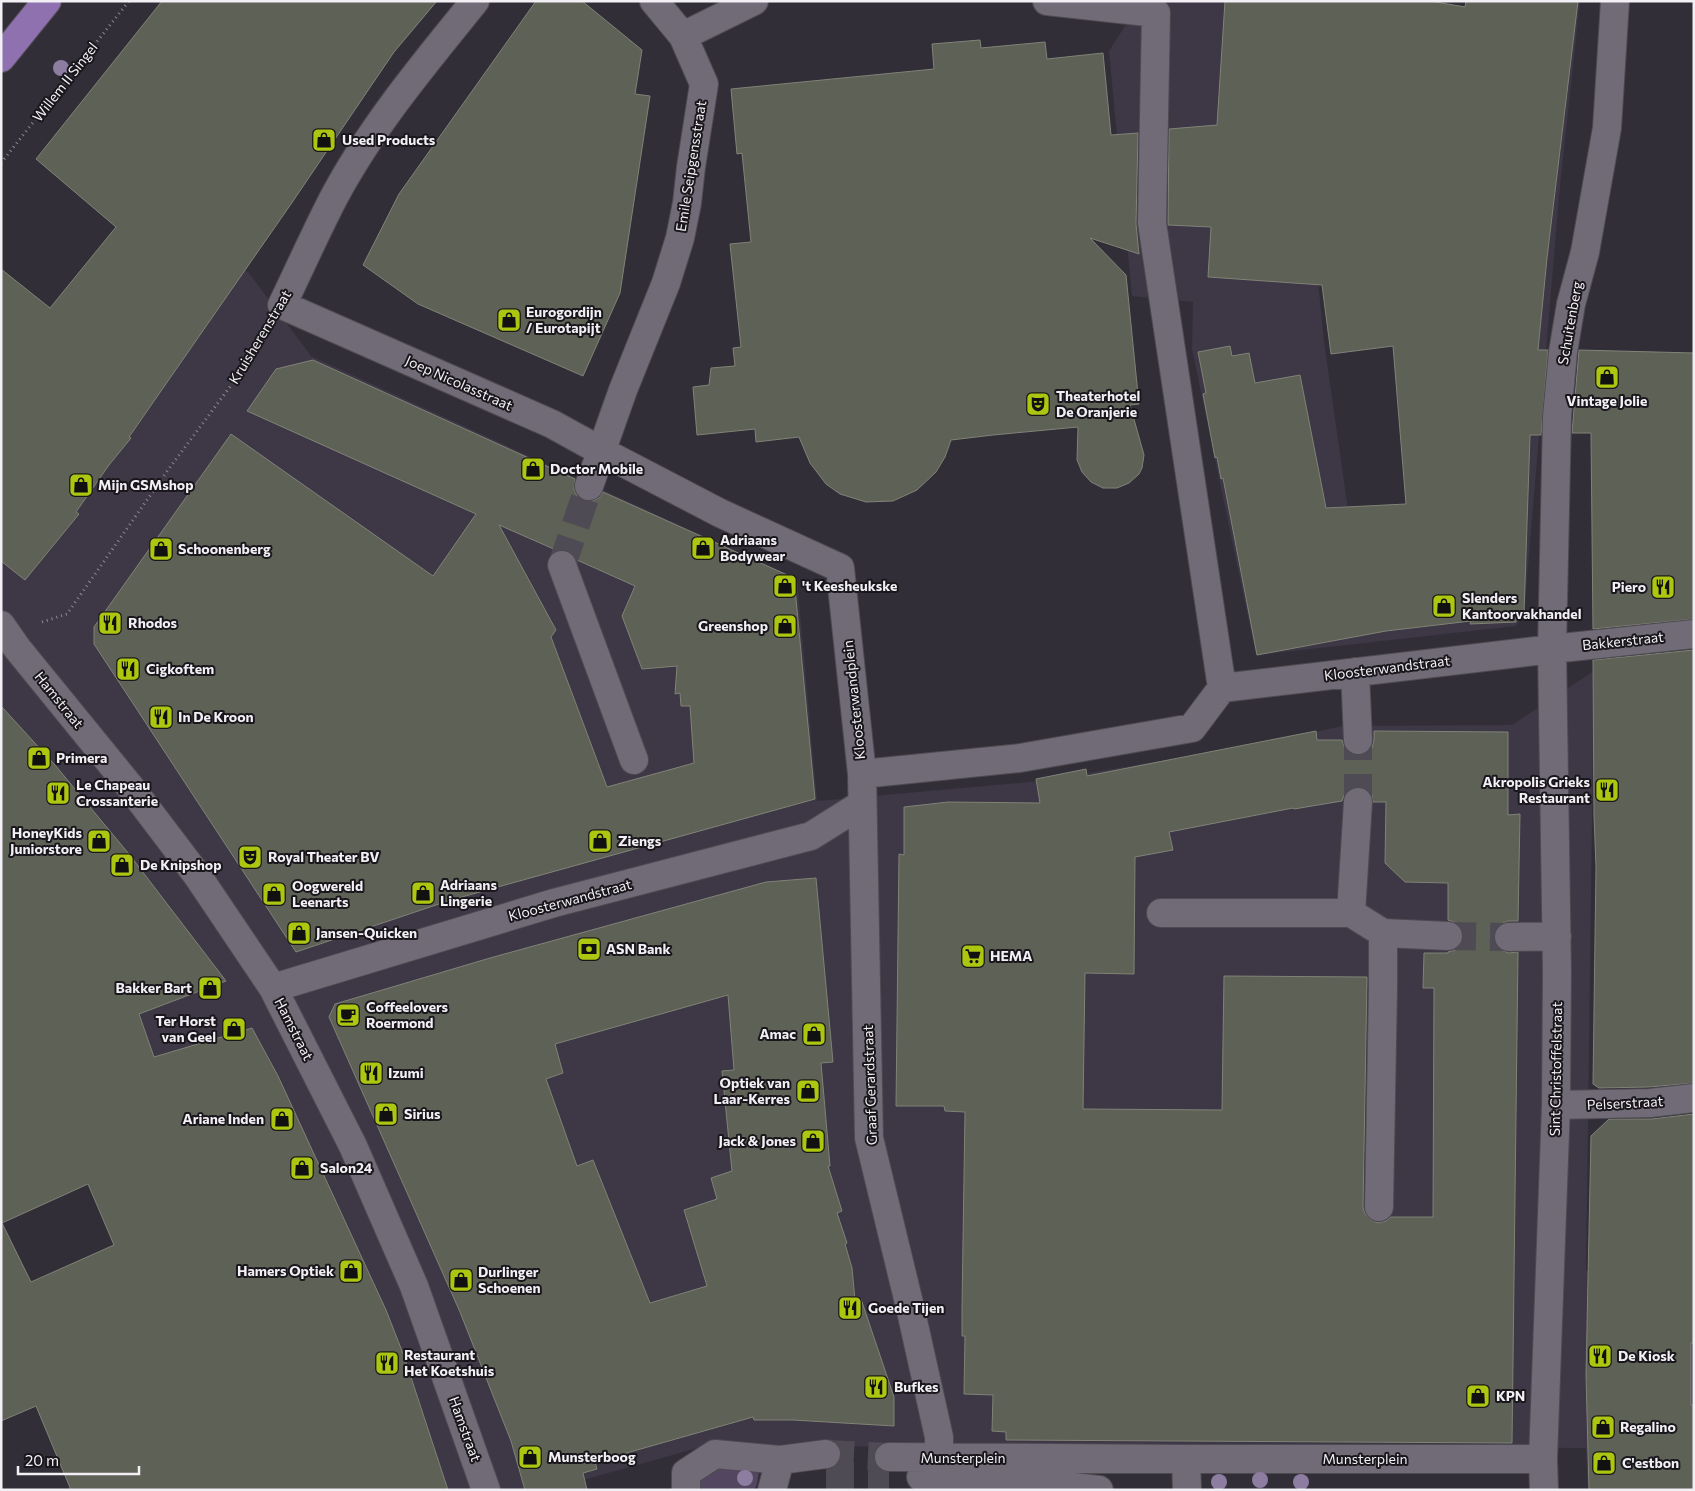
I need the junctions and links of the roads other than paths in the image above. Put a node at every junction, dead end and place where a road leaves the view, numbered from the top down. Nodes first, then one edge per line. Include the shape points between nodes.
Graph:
1 (47, 1) edge
2 (475, 1) edge
3 (654, 1) edge
4 (754, 1) edge
5 (1047, 1) edge
6 (1615, 1) edge
7 (683, 36) junction
8 (1, 58) edge
9 (282, 305) joint
10 (600, 451) junction
11 (589, 486) tunnel mouth
12 (562, 565) tunnel mouth
13 (1, 625) edge
14 (1694, 634) edge
15 (1552, 649) junction
16 (1355, 672) junction
17 (1222, 688) junction
18 (1358, 740) tunnel mouth
19 (634, 760) dead end
20 (862, 774) junction
21 (1358, 802) tunnel mouth
22 (862, 804) junction
23 (1161, 913) dead end
24 (1351, 913) junction
25 (1383, 933) junction
26 (1448, 936) tunnel mouth
27 (1509, 936) tunnel mouth
28 (1557, 936) junction
29 (273, 988) junction
30 (1694, 1098) edge
31 (1556, 1106) junction
32 (1379, 1207) dead end
33 (826, 1454) tunnel mouth
34 (1544, 1459) junction
35 (780, 1460) junction
36 (1186, 1460) junction
37 (889, 1467) tunnel mouth
38 (940, 1468) junction
39 (486, 1490) edge
40 (686, 1490) edge
41 (772, 1490) edge
42 (1099, 1490) edge
43 (1187, 1490) edge
44 (1544, 1490) edge

1 - 8 main road
2 - 9 street, Kruisherenstraat via 396,101 361,153 334,198
3 - 7 street, Emile Seipgensstraat
4 - 7 street
5 - 17 street via 1156,13 1152,223
6 - 15 street, Schuitenberg via 1606,128 1562,352
7 - 10 street, Emile Seipgensstraat via 704,84 687,203 666,282
9 - 10 street, Joep Nicolasstraat via 552,424
10 - 11 street
10 - 20 street, Kloosterwandplein via 720,513 840,568
12 - 19 street
13 - 29 street, Hamstraat via 197,875
14 - 15 street, Bakkerstraat
15 - 16 street, Kloosterwandstraat
15 - 28 street, Sint Christoffelstraat
16 - 17 street, Kloosterwandstraat
16 - 18 street
17 - 20 street, Kloosterwandplein via 1192,728 1020,758
20 - 22 street, Graaf Gerardstraat
21 - 24 street
22 - 29 street, Kloosterwandstraat via 811,836 554,903
22 - 38 street, Graaf Gerardstraat via 869,1138 939,1436
23 - 24 street
24 - 25 street
25 - 26 street
25 - 32 street
27 - 28 street
28 - 31 street, Sint Christoffelstraat
29 - 39 street, Hamstraat via 352,1146 414,1286
30 - 31 street, Pelserstraat
31 - 34 street, Sint Christoffelstraat
33 - 35 street
34 - 36 street, Munsterplein
34 - 44 street, Sint Christoffelstraat
35 - 40 street via 715,1454 686,1473
35 - 41 street
36 - 38 street, Munsterplein
36 - 43 street
37 - 38 street, Munsterplein
38 - 42 street, Munsterplein

